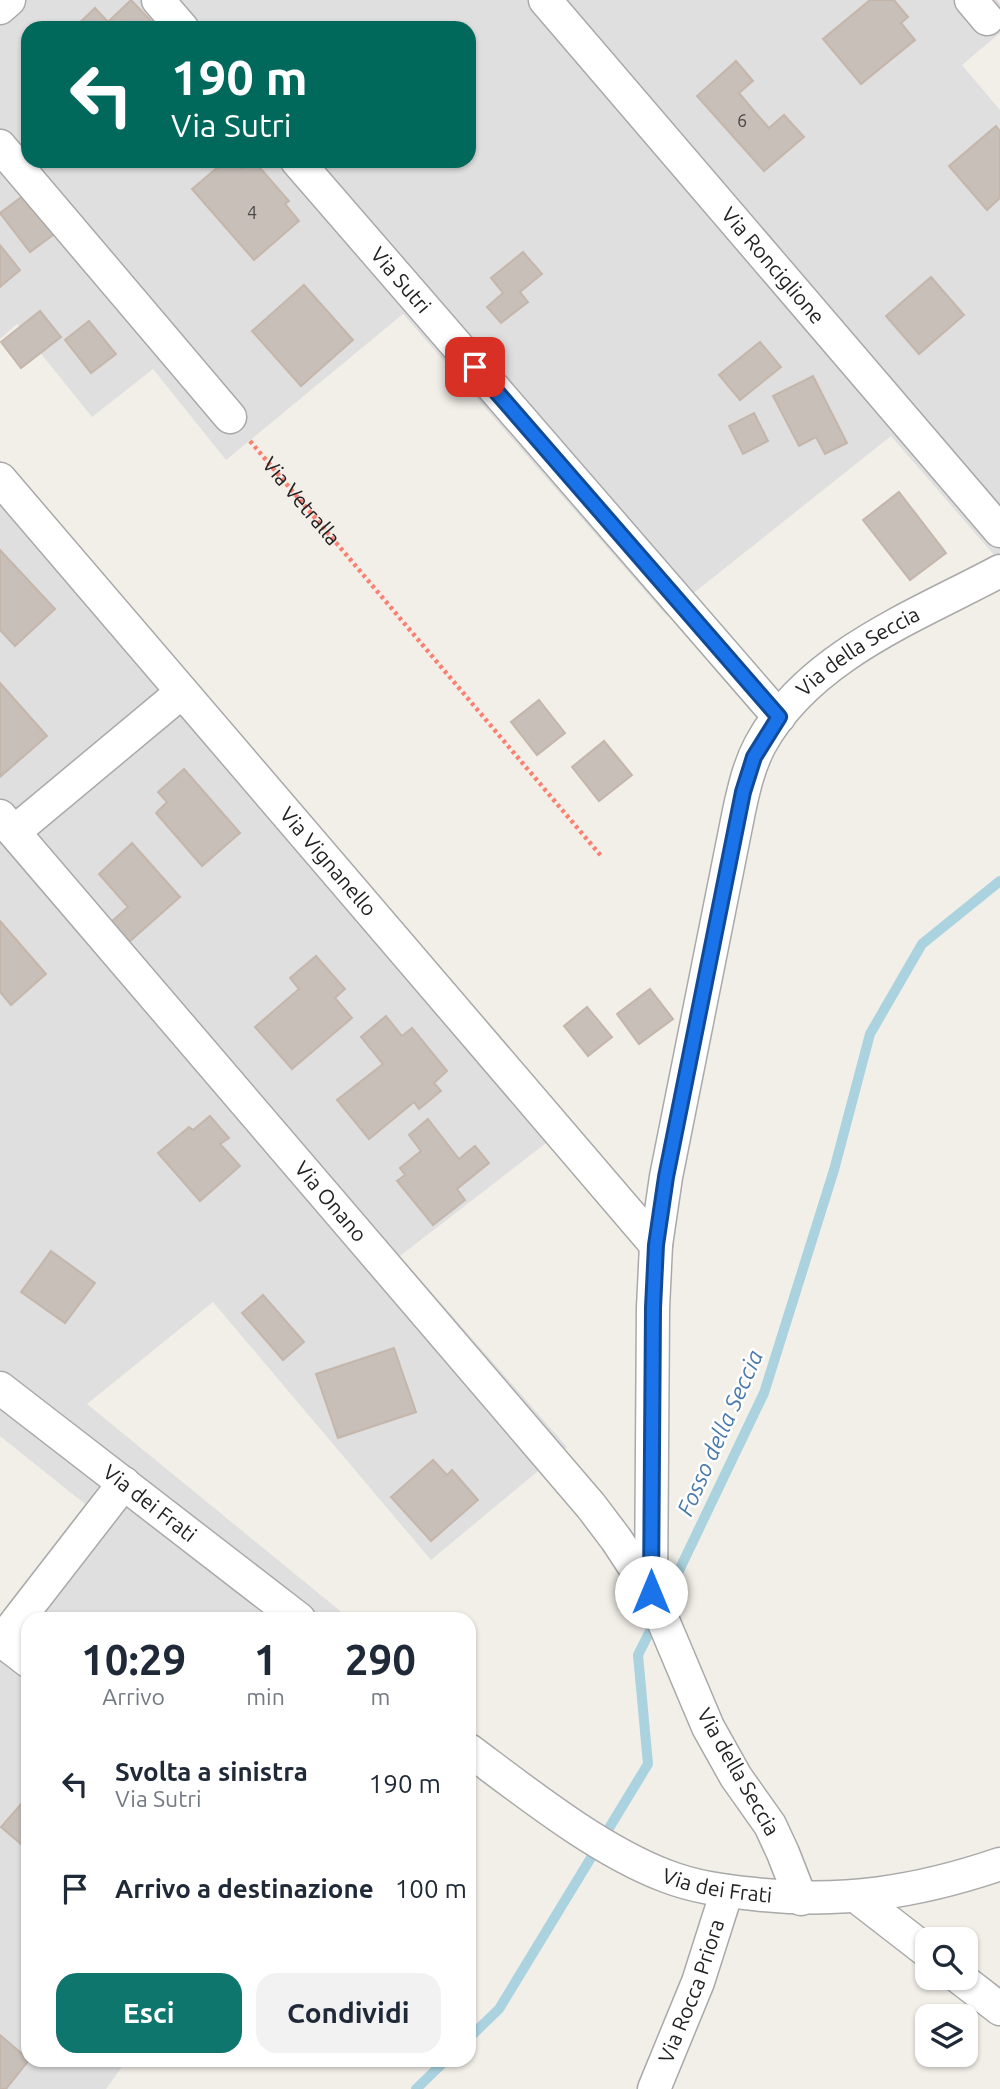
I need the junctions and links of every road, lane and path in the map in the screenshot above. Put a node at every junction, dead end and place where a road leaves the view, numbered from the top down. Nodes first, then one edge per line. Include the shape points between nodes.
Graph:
1 (9, 0) edge
2 (158, 0) edge
3 (545, 0) edge
4 (0, 8) edge
5 (176, 21) edge
6 (0, 146) edge
7 (303, 168) edge
8 (230, 417) joint
9 (0, 480) edge
10 (1000, 531) edge
11 (1000, 571) edge
12 (182, 692) junction
13 (779, 717) junction
14 (7, 824) edge
15 (602, 857) dead end
16 (656, 1245) junction
17 (0, 1388) edge
18 (124, 1483) junction
19 (651, 1592) junction
20 (24, 1612) edge
21 (290, 1612) edge
22 (21, 1616) edge
23 (1, 1642) edge
24 (21, 1656) edge
25 (476, 1755) edge
26 (1000, 1864) edge
27 (727, 1891) junction
28 (857, 1897) junction
29 (800, 1899) junction
30 (915, 1942) edge
31 (975, 1990) edge
32 (1000, 2009) edge
33 (654, 2089) edge

1 - 4 street
2 - 5 street
3 - 10 street, Via Ronciglione
6 - 8 street
7 - 13 street, Via Sutri
8 - 15 path, Via Vetralla
9 - 12 street, Via Vignanello
11 - 13 street, Via della Seccia via 856,649 809,684
12 - 14 street
12 - 16 street, Via Vignanello
13 - 16 street, Via della Seccia via 754,757 743,792
14 - 19 street, Via Onano via 592,1506
16 - 19 street, Via della Seccia
17 - 18 street, Via dei Frati
18 - 20 street
18 - 21 street, Via dei Frati
19 - 29 street, Via della Seccia via 720,1752 777,1839
22 - 23 street
23 - 24 street
25 - 27 street, Via dei Frati via 618,1853 676,1880
26 - 28 street, Via dei Frati via 922,1886
27 - 29 street, Via dei Frati
27 - 33 street, Via Rocca Priora via 698,1982
28 - 29 street, Via dei Frati
28 - 30 street
31 - 32 street

